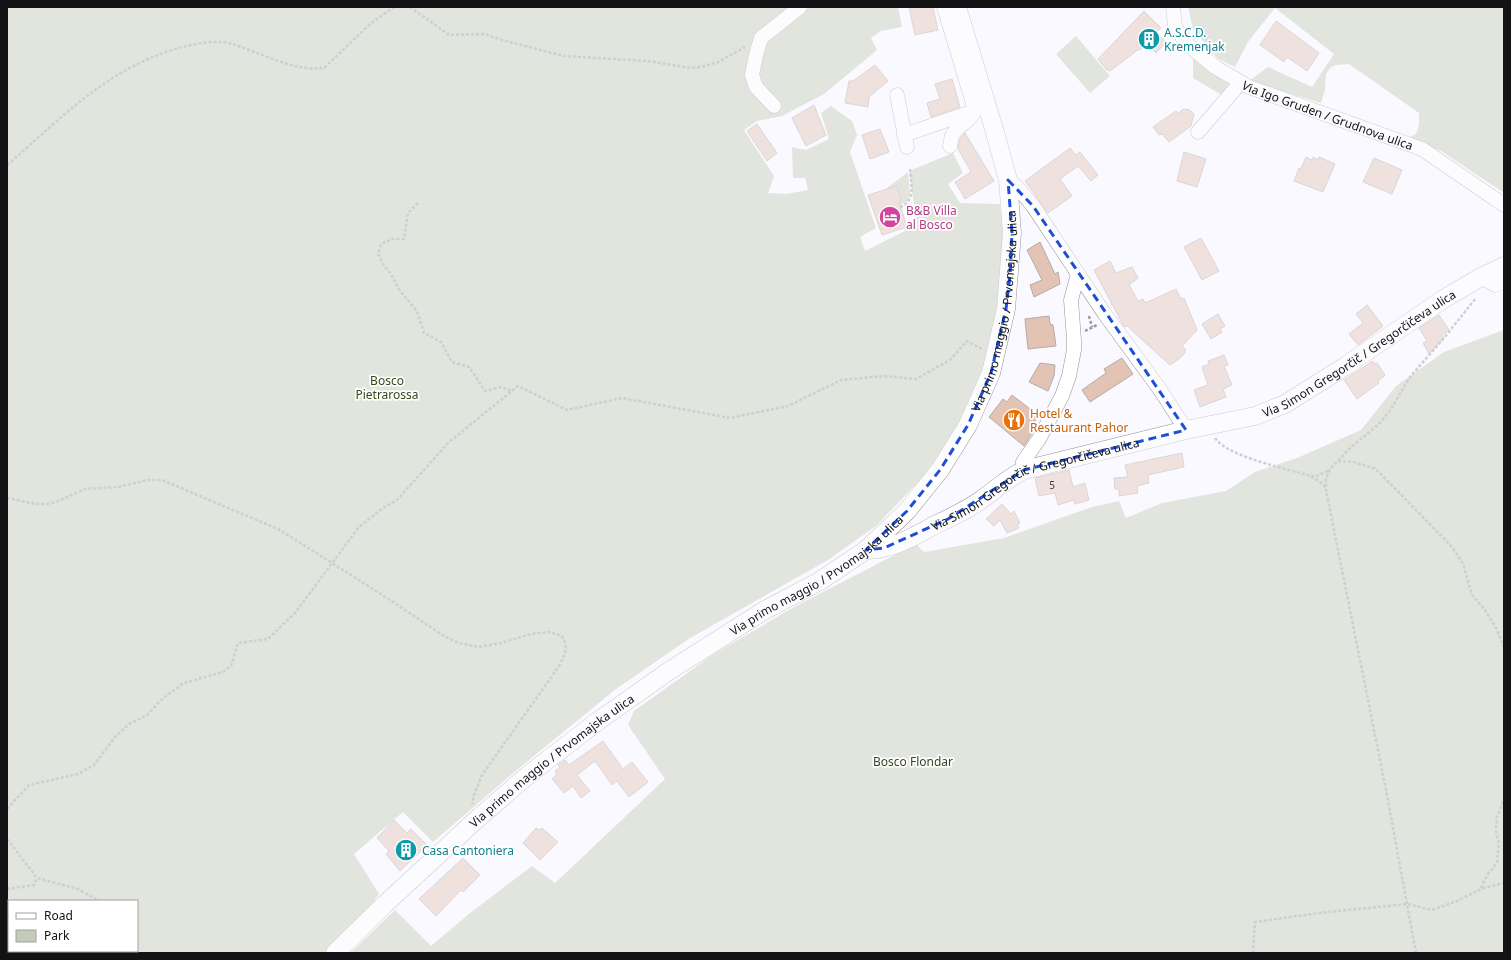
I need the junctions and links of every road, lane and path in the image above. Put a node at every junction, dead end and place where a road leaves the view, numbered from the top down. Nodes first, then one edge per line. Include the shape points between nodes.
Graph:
1 (394, 7) edge
2 (410, 7) edge
3 (800, 7) edge
4 (944, 7) edge
5 (957, 7) edge
6 (1173, 7) edge
7 (761, 38) junction
8 (1241, 82) junction
9 (897, 95) dead end
10 (774, 106) dead end
11 (981, 108) junction
12 (1198, 132) dead end
13 (950, 146) dead end
14 (7, 165) edge
15 (910, 169) dead end
16 (1008, 180) junction
17 (418, 203) dead end
18 (1504, 204) edge
19 (900, 207) dead end
20 (1504, 266) edge
21 (1078, 274) junction
22 (1481, 277) junction
23 (1504, 282) edge
24 (1110, 321) junction
25 (1074, 340) junction
26 (995, 356) junction
27 (512, 391) junction
28 (1207, 426) junction
29 (1186, 430) junction
30 (1338, 462) junction
31 (1330, 469) junction
32 (1024, 470) junction
33 (1311, 476) junction
34 (1326, 490) junction
35 (7, 498) edge
36 (866, 550) junction
37 (332, 564) junction
38 (1504, 647) edge
39 (1504, 799) edge
40 (7, 809) edge
41 (476, 820) junction
42 (7, 839) edge
43 (37, 878) junction
44 (1504, 883) edge
45 (7, 889) edge
46 (1481, 889) junction
47 (97, 900) edge
48 (1406, 904) junction
49 (335, 953) edge
50 (1253, 953) edge
51 (1416, 953) edge

1 - 14 path via 370,24 325,67 306,68 230,43 211,42 188,46 149,59 92,91
2 - 7 path via 449,35 485,34 564,56 648,61 690,68 718,62
3 - 7 street
4 - 11 street
5 - 11 main road, Via primo maggio / Prvomajska ulica
6 - 8 street, Via Igo Gruden / Grudnova ulica via 1175,26 1186,43 1215,68
7 - 10 street via 752,74 756,86
8 - 12 street
8 - 18 street, Via Igo Gruden / Grudnova ulica via 1422,149
9 - 11 street via 905,141
11 - 13 street via 952,135
11 - 16 main road, Via primo maggio / Prvomajska ulica
15 - 19 path via 910,201
16 - 21 street via 1032,206
16 - 26 main road, Via primo maggio / Prvomajska ulica via 1012,233 1010,276 1006,310
17 - 27 path via 408,213 404,239 392,239 381,244 378,254 383,264 407,300 417,310 424,333 441,342 452,362 469,367 485,391 501,387
20 - 22 main road, Via Simon Gregorčič / Gregorčičeva ulica
21 - 24 street
21 - 25 street via 1071,300
22 - 23 street via 1495,285
22 - 28 main road, Via Simon Gregorčič / Gregorčičeva ulica via 1284,404 1255,416
22 - 30 path via 1479,294 1410,378 1389,412
24 - 25 path via 1089,328
24 - 29 street
25 - 32 street via 1069,376 1062,396 1039,439 1023,462
26 - 27 path via 967,341 950,360 916,378 884,376 841,380 788,406 730,418 622,398 567,410 518,386
26 - 36 main road, Via primo maggio / Prvomajska ulica via 968,425 940,470 907,511
27 - 37 path via 449,442 397,500 359,527
28 - 29 main road, Via Simon Gregorčič / Gregorčičeva ulica
28 - 33 path via 1218,442 1231,451
29 - 32 main road, Via Simon Gregorčič / Gregorčičeva ulica
30 - 31 path
30 - 38 path via 1354,462 1376,469 1453,548 1463,564 1472,595 1485,610
31 - 33 path via 1317,476
31 - 34 path via 1326,479
32 - 36 main road, Via Simon Gregorčič / Gregorčičeva ulica via 1012,476 980,501 948,519 898,544
33 - 34 path
34 - 48 path via 1383,774
35 - 37 path via 47,504 86,489 162,480 278,529
36 - 41 main road, Via primo maggio / Prvomajska ulica via 820,581 765,610 669,670 592,725
37 - 40 path via 295,614 268,639 238,643 231,666 223,672 184,683 163,698 147,715 129,724 115,737 94,766 78,774 28,785
37 - 41 path via 459,643 479,647 531,634 549,632 562,636 567,645 559,666 482,775 472,805
39 - 46 path via 1497,817 1497,863 1487,875
41 - 49 main road, Via primo maggio / Prvomajska ulica
42 - 43 path
43 - 45 path via 34,885
43 - 47 path via 78,889
44 - 46 path
46 - 48 path via 1432,910
48 - 50 path via 1255,922
48 - 51 path

